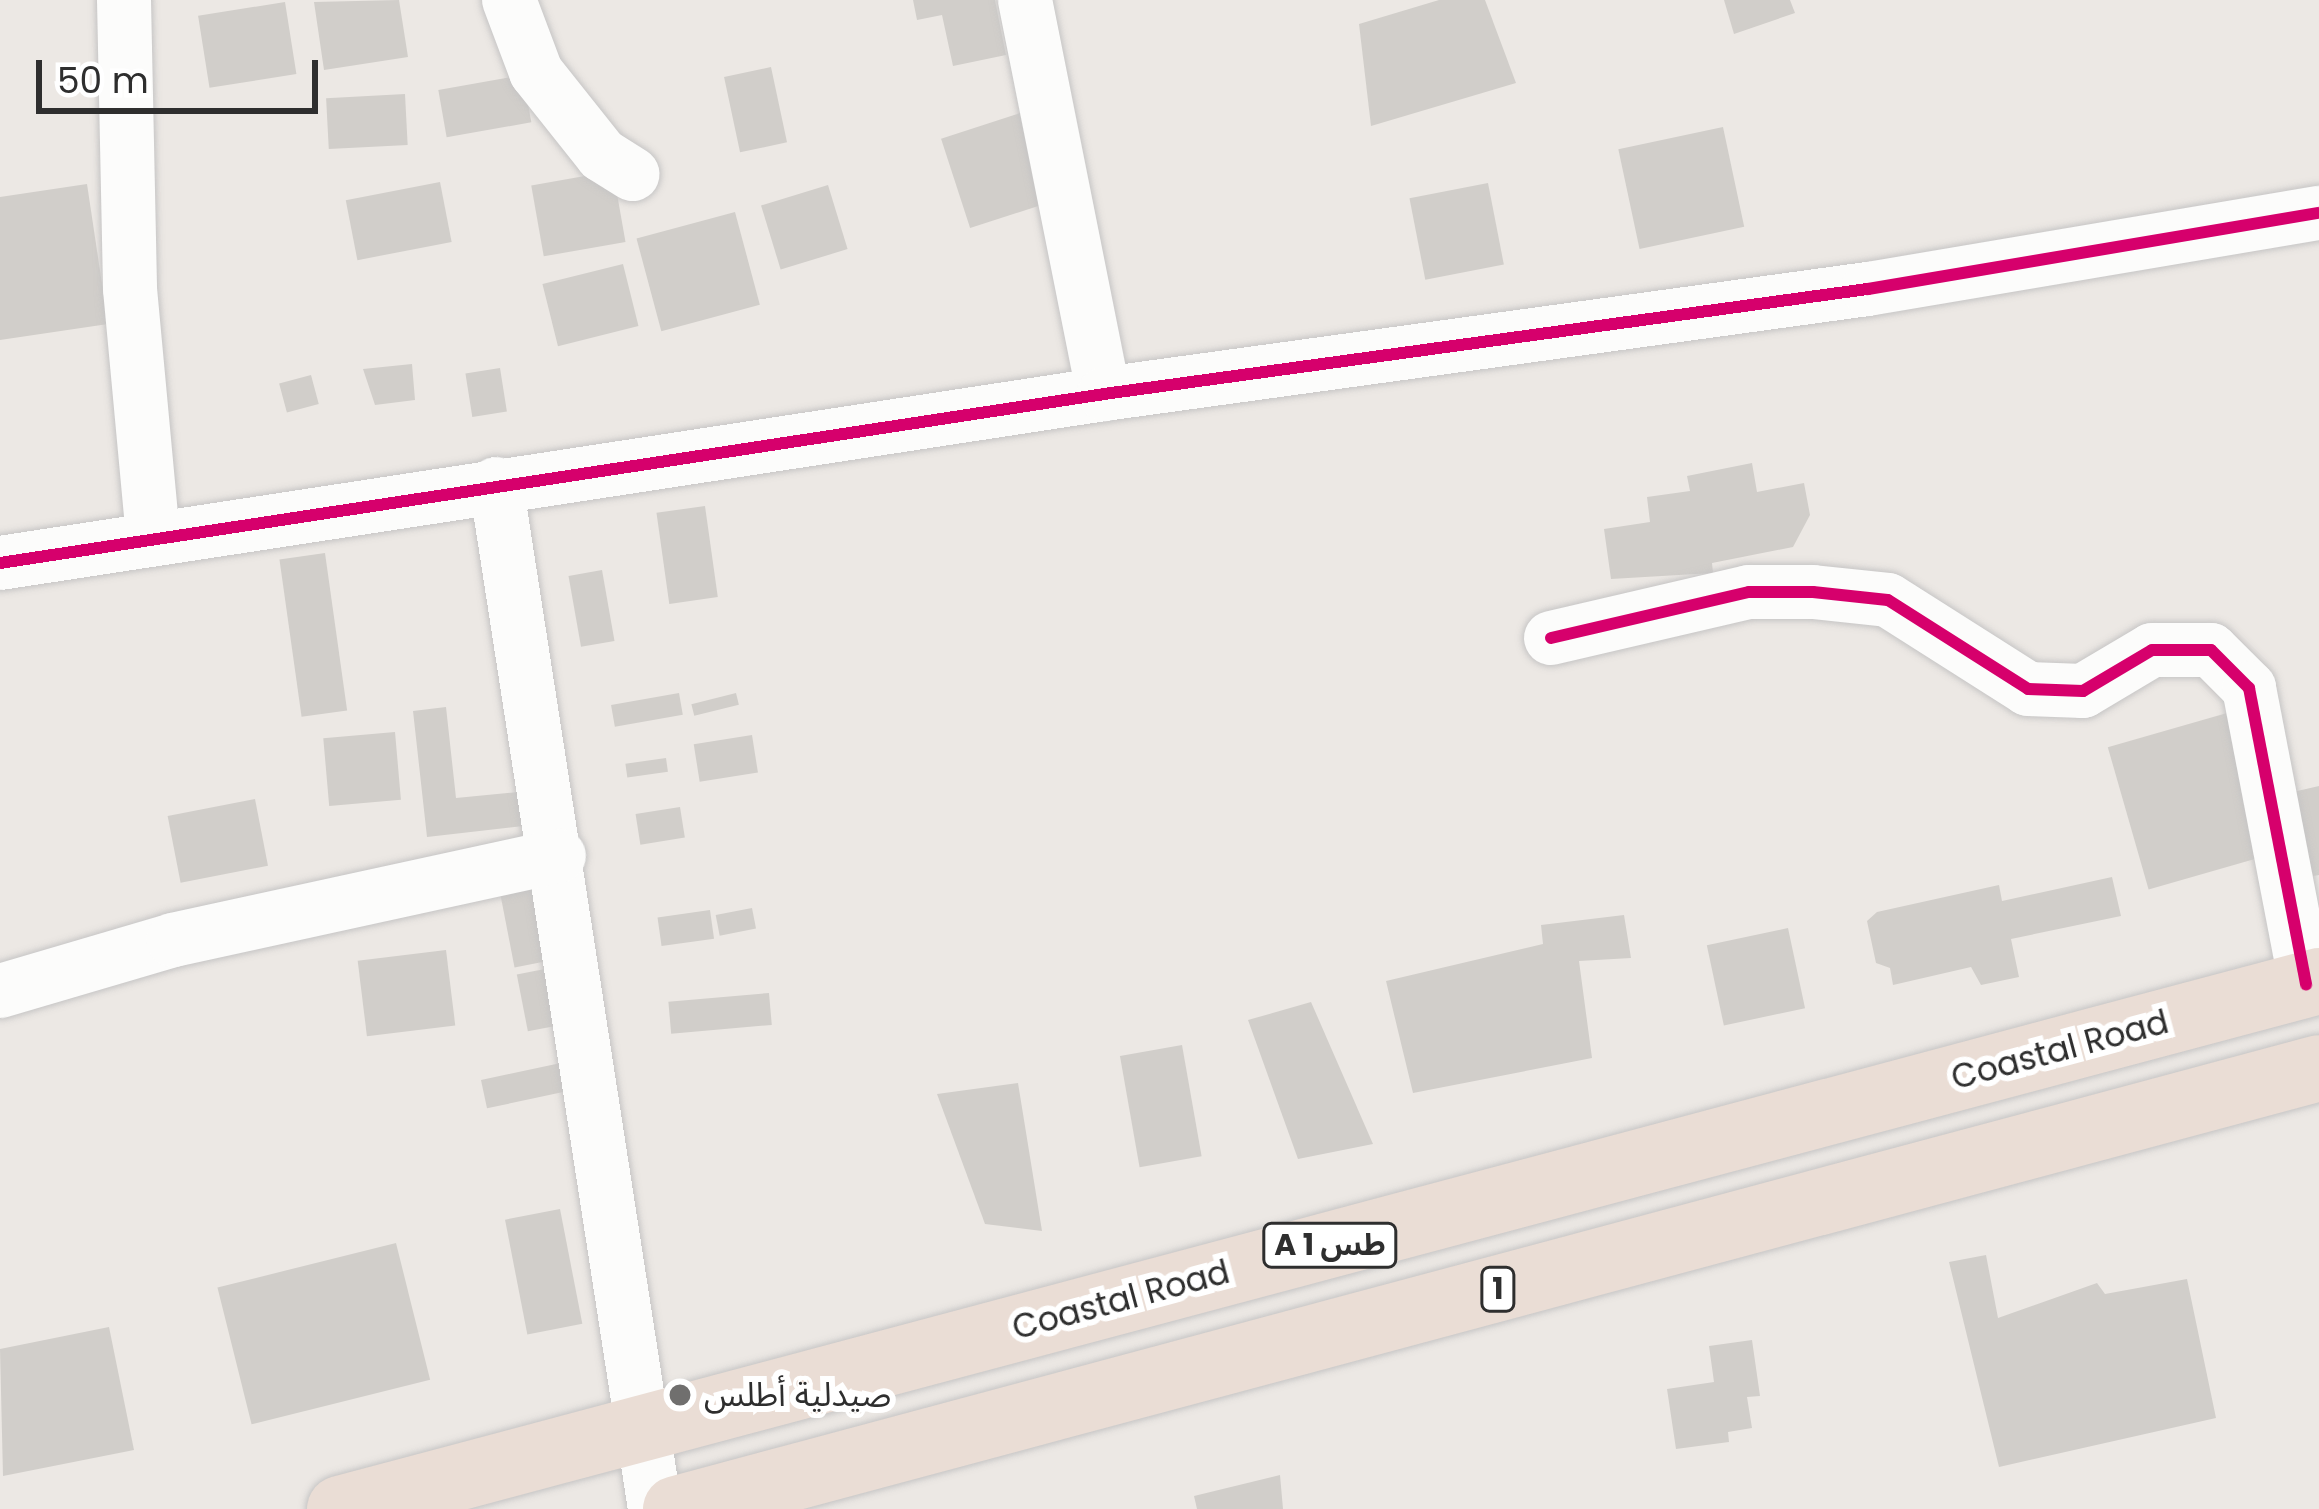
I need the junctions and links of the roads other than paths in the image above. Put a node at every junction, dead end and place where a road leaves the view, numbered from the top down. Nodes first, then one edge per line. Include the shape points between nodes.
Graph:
1 (124, 0) edge
2 (509, 0) edge
3 (1025, 0) edge
4 (632, 174) dead end
5 (2319, 214) edge
6 (1104, 394) junction
7 (496, 484) junction
8 (153, 536) junction
9 (0, 563) edge
10 (1551, 638) dead end
11 (559, 856) junction
12 (2312, 983) edge
13 (0, 991) edge
14 (2319, 1068) edge
15 (641, 1429) junction
16 (340, 1509) edge
17 (655, 1509) edge
18 (676, 1509) edge

1 - 8 street via 130,289
2 - 4 street via 536,72 602,155
3 - 6 street
5 - 6 street via 1868,289
6 - 7 street
7 - 8 street
7 - 11 street
8 - 9 street
10 - 12 street via 1749,592 1813,592 1888,600 2028,689 2083,691 2152,650 2211,650 2249,688
11 - 13 street via 173,940
11 - 15 street
12 - 15 highway, Coastal Road / A 1 طس
14 - 18 highway, 1
15 - 16 highway, Coastal Road / A 1 طس
15 - 17 street

